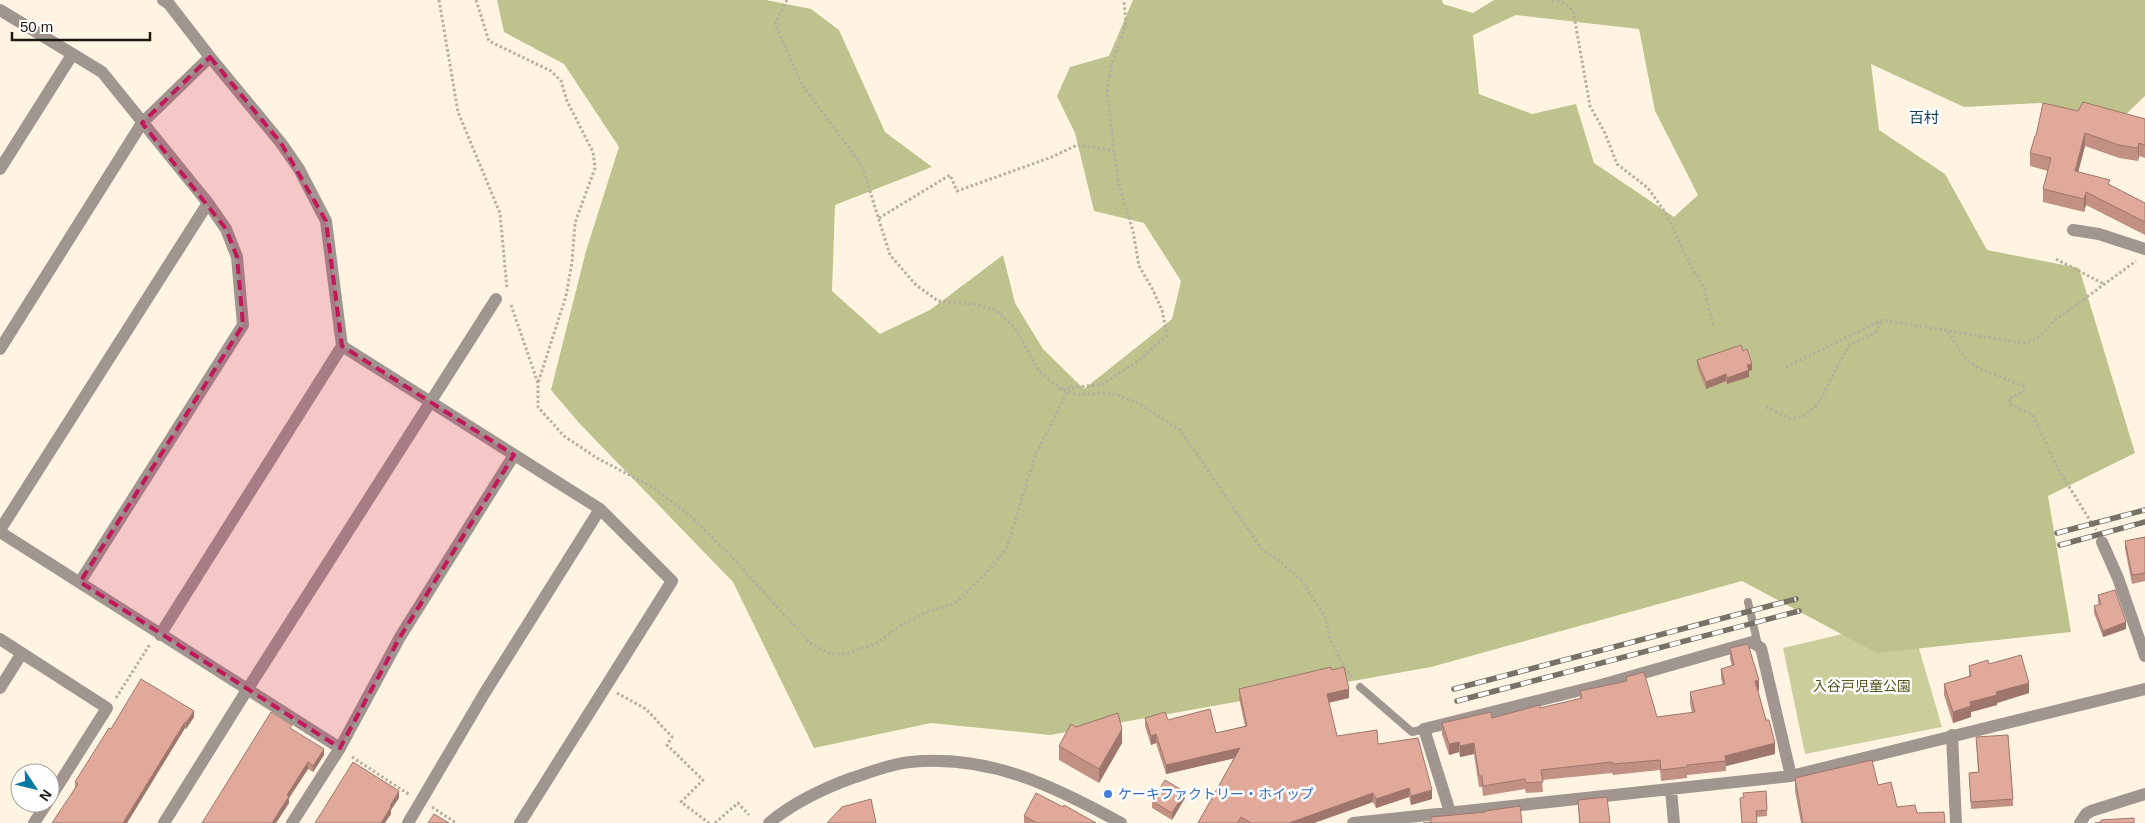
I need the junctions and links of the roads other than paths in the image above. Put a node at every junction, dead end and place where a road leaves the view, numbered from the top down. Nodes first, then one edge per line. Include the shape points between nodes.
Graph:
1 (163, 0) edge
2 (0, 10) edge
3 (72, 55) junction
4 (210, 57) junction
5 (142, 123) junction
6 (0, 169) edge
7 (208, 202) junction
8 (2074, 230) dead end
9 (2142, 254) edge
10 (502, 297) road end
11 (342, 346) junction
12 (0, 349) edge
13 (429, 401) junction
14 (514, 455) junction
15 (600, 510) junction
16 (0, 531) edge
17 (2102, 542) dead end
18 (80, 582) junction
19 (1748, 602) dead end
20 (160, 635) junction
21 (0, 640) edge
22 (1758, 645) junction
23 (22, 653) junction
24 (2145, 656) edge
25 (0, 688) edge
26 (1360, 688) road end
27 (2145, 689) edge
28 (247, 690) junction
29 (1424, 729) junction
30 (1952, 735) junction
31 (340, 748) junction
32 (1791, 776) junction
33 (60, 782) edge
34 (1671, 790) junction
35 (2145, 794) edge
36 (1450, 812) junction
37 (164, 823) edge
38 (292, 823) edge
39 (408, 823) edge
40 (520, 823) edge
41 (769, 823) edge
42 (1121, 823) edge
43 (1353, 823) edge
44 (1674, 823) edge
45 (1956, 823) edge
46 (2080, 823) edge

1 - 4 street
2 - 3 street
3 - 5 street via 102,72
3 - 6 street
4 - 5 street
4 - 11 street via 300,169 326,221
5 - 7 street
5 - 12 street
7 - 16 street
7 - 18 street via 226,229 237,257 243,325
8 - 9 street via 2099,234
10 - 13 street
11 - 13 street
11 - 20 street
13 - 14 street
13 - 28 street
14 - 15 street
14 - 31 street via 400,637
15 - 39 street via 484,694
15 - 40 street via 672,581
16 - 18 street
17 - 24 street
18 - 20 street
19 - 22 lane
20 - 28 street
21 - 23 street
22 - 29 street via 1748,643 1601,685
22 - 32 street
23 - 25 street
23 - 33 street via 107,708
26 - 29 lane via 1412,732
27 - 30 street
28 - 31 street
28 - 37 street
29 - 36 street
30 - 32 street
30 - 45 street
31 - 38 street
32 - 34 street
34 - 36 street
34 - 44 street
35 - 46 street via 2091,811
36 - 43 street
41 - 42 street via 823,789 876,770 909,762 942,761 996,768 1036,780

